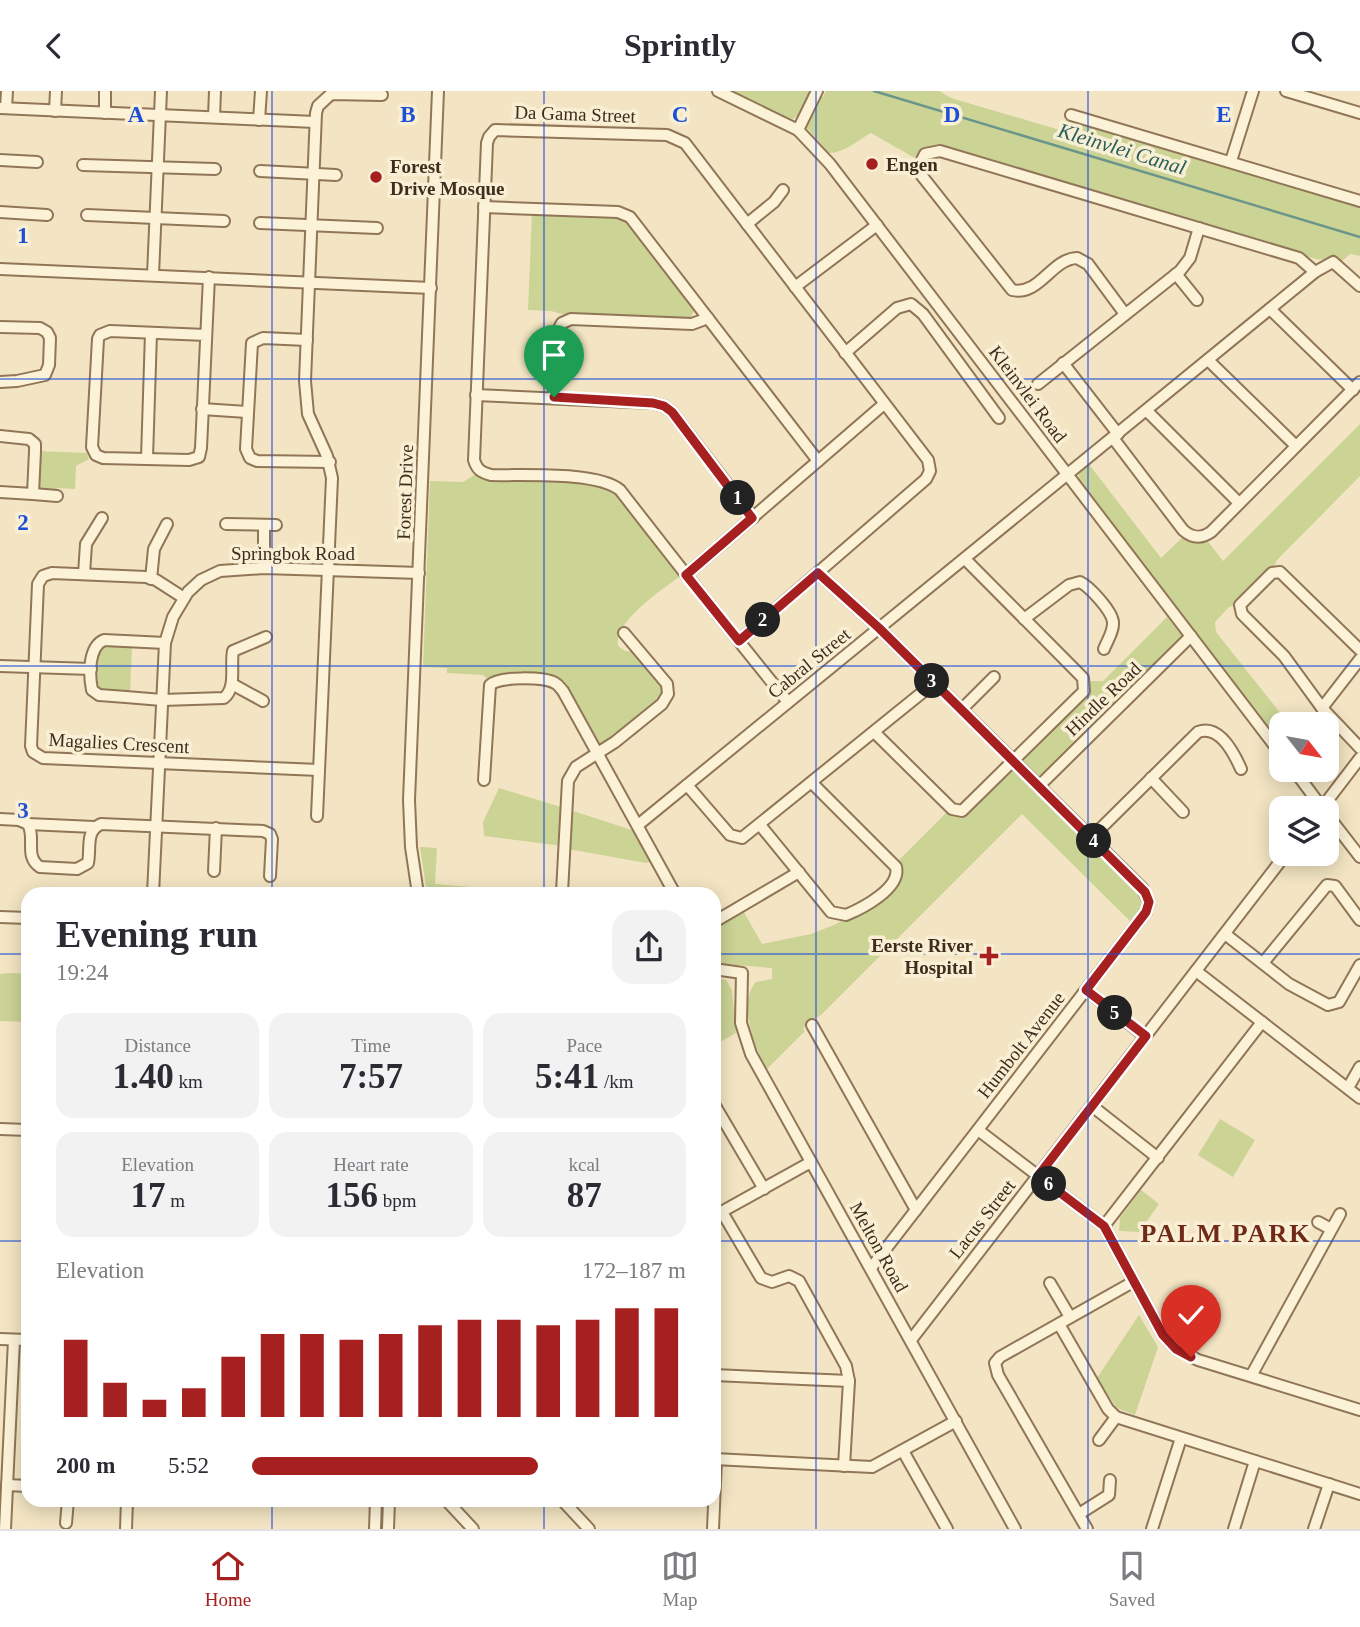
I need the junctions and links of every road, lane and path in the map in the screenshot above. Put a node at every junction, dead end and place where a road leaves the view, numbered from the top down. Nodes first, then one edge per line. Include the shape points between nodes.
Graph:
1 (6, 91) edge
2 (56, 91) edge
3 (106, 91) edge
4 (160, 91) edge
5 (215, 91) edge
6 (261, 91) edge
7 (438, 91) edge
8 (718, 91) edge
9 (817, 91) edge
10 (1253, 91) edge
11 (1286, 91) edge
12 (382, 95) dead end
13 (3, 108) edge
14 (55, 111) junction
15 (105, 113) junction
16 (1360, 113) edge
17 (160, 115) junction
18 (1071, 115) dead end
19 (214, 117) junction
20 (260, 120) junction
21 (315, 122) junction
22 (798, 130) junction
23 (0, 160) edge
24 (1231, 161) junction
25 (37, 162) dead end
26 (83, 165) dead end
27 (158, 167) junction
28 (215, 170) dead end
29 (260, 171) dead end
30 (313, 173) junction
31 (336, 175) dead end
32 (783, 190) dead end
33 (1360, 201) edge
34 (484, 207) junction
35 (0, 212) edge
36 (47, 215) dead end
37 (87, 215) dead end
38 (156, 219) junction
39 (224, 221) dead end
40 (260, 223) dead end
41 (747, 224) junction
42 (877, 225) junction
43 (311, 226) junction
44 (377, 228) dead end
45 (1199, 228) junction
46 (0, 269) edge
47 (1315, 272) junction
48 (1177, 274) junction
49 (153, 275) junction
50 (209, 277) junction
51 (309, 282) junction
52 (1360, 286) edge
53 (795, 287) junction
54 (431, 288) junction
55 (1197, 300) dead end
56 (1270, 309) junction
57 (1125, 314) junction
58 (708, 318) junction
59 (0, 327) edge
60 (151, 333) junction
61 (206, 335) junction
62 (307, 340) junction
63 (845, 353) junction
64 (1208, 360) junction
65 (1063, 363) junction
66 (0, 382) edge
67 (1038, 384) dead end
68 (1356, 386) edge
69 (476, 395) junction
70 (554, 397) junction
71 (884, 404) junction
72 (202, 409) junction
73 (1147, 411) junction
74 (247, 412) junction
75 (999, 418) dead end
76 (0, 436) edge
77 (1115, 436) junction
78 (1296, 446) junction
79 (147, 458) junction
80 (818, 461) junction
81 (330, 463) junction
82 (1068, 475) junction
83 (0, 492) edge
84 (33, 494) junction
85 (57, 496) dead end
86 (1239, 503) junction
87 (103, 518) dead end
88 (752, 518) junction
89 (167, 524) dead end
90 (226, 524) dead end
91 (264, 525) junction
92 (276, 525) dead end
93 (965, 559) junction
94 (264, 568) junction
95 (329, 569) junction
96 (419, 573) junction
97 (818, 573) junction
98 (84, 575) junction
99 (686, 575) junction
100 (151, 579) junction
101 (184, 598) junction
102 (1024, 619) junction
103 (879, 628) junction
104 (624, 633) dead end
105 (1191, 636) junction
106 (266, 637) dead end
107 (739, 641) junction
108 (165, 643) junction
109 (1104, 649) dead end
110 (1360, 650) edge
111 (1360, 659) edge
112 (0, 666) edge
113 (35, 667) junction
114 (92, 669) junction
115 (994, 677) dead end
116 (934, 683) junction
117 (232, 684) junction
118 (162, 700) junction
119 (263, 701) dead end
120 (788, 702) junction
121 (1322, 708) junction
122 (962, 709) junction
123 (875, 733) junction
124 (1269, 738) edge
125 (1360, 748) edge
126 (598, 754) junction
127 (1360, 758) edge
128 (1014, 762) junction
129 (159, 763) junction
130 (1241, 769) dead end
131 (320, 770) junction
132 (1151, 778) junction
133 (484, 780) dead end
134 (812, 783) junction
135 (687, 785) junction
136 (1039, 786) junction
137 (1332, 796) edge
138 (1183, 812) dead end
139 (317, 816) dead end
140 (0, 819) edge
141 (28, 824) junction
142 (156, 825) junction
143 (638, 825) junction
144 (760, 825) junction
145 (94, 827) junction
146 (216, 828) junction
147 (1339, 830) edge
148 (1091, 838) junction
149 (1360, 857) edge
150 (1277, 866) edge
151 (214, 871) dead end
152 (799, 871) junction
153 (270, 876) dead end
154 (153, 887) edge
155 (417, 887) edge
156 (562, 887) edge
157 (671, 887) edge
158 (0, 917) edge
159 (21, 918) edge
160 (721, 918) edge
161 (1360, 920) edge
162 (1225, 934) junction
163 (1263, 963) junction
164 (1360, 965) edge
165 (721, 970) edge
166 (1196, 971) junction
167 (1086, 990) junction
168 (1262, 1022) junction
169 (812, 1025) dead end
170 (1146, 1036) junction
171 (1360, 1067) edge
172 (1348, 1088) junction
173 (1360, 1097) edge
174 (1091, 1106) junction
175 (721, 1122) edge
176 (0, 1129) edge
177 (21, 1130) edge
178 (978, 1130) junction
179 (1158, 1158) junction
180 (811, 1162) junction
181 (1038, 1176) junction
182 (764, 1189) junction
183 (916, 1210) junction
184 (721, 1212) edge
185 (1340, 1214) dead end
186 (721, 1218) edge
187 (1318, 1222) dead end
188 (1104, 1226) junction
189 (1331, 1229) junction
190 (871, 1268) junction
191 (1133, 1282) junction
192 (1050, 1283) dead end
193 (1070, 1317) junction
194 (1059, 1324) junction
195 (0, 1339) edge
196 (13, 1340) junction
197 (21, 1340) edge
198 (911, 1340) junction
199 (721, 1375) edge
200 (1251, 1376) junction
201 (849, 1381) junction
202 (1360, 1410) edge
203 (1116, 1417) junction
204 (956, 1421) junction
205 (1181, 1438) junction
206 (1099, 1440) dead end
207 (903, 1451) junction
208 (721, 1459) edge
209 (1255, 1461) junction
210 (844, 1466) junction
211 (1110, 1480) dead end
212 (1329, 1484) junction
213 (7, 1485) junction
214 (21, 1486) edge
215 (1360, 1494) edge
216 (67, 1507) edge
217 (127, 1507) edge
218 (376, 1507) edge
219 (389, 1507) edge
220 (453, 1507) edge
221 (569, 1507) edge
222 (714, 1507) edge
223 (1079, 1514) junction
224 (66, 1523) dead end
225 (5, 1529) edge
226 (126, 1529) edge
227 (375, 1529) edge
228 (388, 1529) edge
229 (473, 1529) edge
230 (589, 1529) edge
231 (713, 1529) edge
232 (947, 1529) edge
233 (1015, 1529) edge
234 (1087, 1529) edge
235 (1152, 1529) edge
236 (1234, 1529) edge
237 (1314, 1529) edge

1 - 13 street
2 - 14 street
3 - 15 street
4 - 17 street
5 - 19 street
6 - 20 street
7 - 54 street, Forest Drive
8 - 22 street, Kleinvlei Road
9 - 22 street
10 - 24 street
11 - 16 street
12 - 21 street via 331,93 318,106
13 - 14 street
14 - 15 street
15 - 17 street
17 - 19 street
17 - 27 street
18 - 24 street
19 - 20 street
20 - 21 street
21 - 30 street
22 - 42 street, Kleinvlei Road via 831,163
23 - 25 street
24 - 33 street
26 - 27 street
27 - 28 street
27 - 38 street
29 - 30 street
30 - 31 street
30 - 43 street
32 - 41 street
34 - 41 street, Da Gama Street via 487,143 495,130 667,135 688,147
34 - 58 street via 627,215
34 - 69 street, Da Gama Street
35 - 36 street
37 - 38 street
38 - 39 street
38 - 49 street
40 - 43 street
41 - 53 street, Da Gama Street
42 - 53 street
42 - 82 street, Kleinvlei Road
43 - 44 street
43 - 51 street
45 - 47 street via 1299,258
45 - 48 street via 1190,258
45 - 57 street via 940,151 928,152 921,159 922,176 1012,290 1029,290 1067,260 1077,258 1088,264
46 - 49 street
47 - 52 street, Cabral Street via 1333,262
47 - 56 street, Cabral Street
48 - 55 street
48 - 57 street
49 - 50 street
50 - 51 street
50 - 61 street
51 - 54 street
51 - 62 street
53 - 63 street, Da Gama Street
54 - 96 street, Forest Drive
56 - 64 street, Cabral Street
56 - 68 street
57 - 65 street
58 - 70 street via 692,324 564,321 557,332
58 - 80 street
59 - 66 street via 40,328 50,338 45,375
60 - 61 street
60 - 79 street
60 - 79 street via 110,331 100,335 93,447 100,457
61 - 72 street
62 - 74 street via 254,341
62 - 81 street via 309,414
63 - 71 street, Da Gama Street
63 - 75 street via 903,305 911,304
64 - 73 street, Cabral Street
64 - 78 street
65 - 67 street
65 - 77 street
68 - 78 street
69 - 70 street
69 - 99 street, Da Gama Street via 474,460 480,471 597,479 614,485
70 - 88 street via 664,406
71 - 80 street
71 - 97 street, Da Gama Street via 928,460 930,471 920,485
72 - 74 street
72 - 79 street via 199,457
73 - 77 street, Cabral Street
73 - 86 street
74 - 81 street via 246,449 253,460
76 - 84 street via 29,439 35,445
77 - 82 street, Cabral Street
77 - 86 street via 1189,535 1208,534
78 - 86 street
80 - 88 street
81 - 95 street
82 - 93 street, Cabral Street
82 - 105 street, Kleinvlei Road
83 - 84 street
84 - 85 street
87 - 98 street via 86,544
88 - 99 street
89 - 100 street via 154,549
90 - 91 street
91 - 92 street
91 - 94 street
93 - 102 street
93 - 103 street, Cabral Street
94 - 95 street, Springbok Road
94 - 101 street, Springbok Road via 220,571 196,583
95 - 96 street, Springbok Road
95 - 131 street
96 - 155 street, Forest Drive via 410,800
97 - 103 street, Humbolt Avenue
97 - 107 street, Da Gama Street
98 - 100 street, Magalies Crescent
98 - 113 street, Magalies Crescent via 48,573 39,581
99 - 107 street
100 - 101 street, Magalies Crescent
101 - 108 street, Springbok Road
102 - 109 street via 1069,585 1080,582 1112,617
102 - 128 street via 1085,685 1081,695
103 - 116 street, Humbolt Avenue
103 - 120 street, Cabral Street
104 - 126 street via 667,684 668,694 662,704
105 - 124 street, Kleinvlei Road
105 - 136 street, Hindle Road
106 - 117 street via 233,651
107 - 120 street
108 - 114 street via 100,641 92,650
108 - 118 street, Springbok Road
110 - 121 street via 1278,571 1240,604 1243,615 1284,656
111 - 121 street
112 - 113 street
113 - 114 street
113 - 129 street, Magalies Crescent via 32,746 36,755
114 - 118 street via 91,687 99,695
115 - 122 street
116 - 122 street, Humbolt Avenue
116 - 123 street
117 - 118 street via 224,698
117 - 119 street
118 - 129 street, Springbok Road
120 - 135 street, Cabral Street
121 - 125 street
122 - 128 street, Humbolt Avenue
123 - 128 street via 955,811 965,811
123 - 134 street
126 - 133 street via 559,686 549,681 499,679 488,691
126 - 143 street
126 - 156 street via 569,776
127 - 137 street
128 - 136 street, Humbolt Avenue
129 - 131 street, Magalies Crescent
129 - 142 street, Springbok Road
130 - 132 street via 1216,732 1203,730
131 - 139 street
132 - 138 street
132 - 148 street
134 - 144 street
134 - 152 street via 894,864 897,874 877,898 840,916 831,912
135 - 143 street, Cabral Street
135 - 144 street via 732,837 742,838
136 - 148 street, Humbolt Avenue
140 - 141 street
141 - 145 street
141 - 145 street via 31,859 36,865 77,869 88,863
142 - 145 street
142 - 146 street
142 - 154 street, Springbok Road
143 - 157 street
144 - 152 street
146 - 151 street
146 - 153 street via 270,834
147 - 149 street
148 - 167 street, Humbolt Avenue via 1145,892 1149,902
150 - 162 street, Lacus Street
152 - 160 street
158 - 159 street
161 - 163 street via 1335,886 1324,886
162 - 163 street
162 - 166 street, Lacus Street
163 - 164 street via 1296,988 1332,1005 1339,1002
165 - 180 street, Melton Road via 742,973 740,1013 747,1044
166 - 168 street
166 - 170 street, Lacus Street
167 - 170 street
167 - 178 street, Humbolt Avenue
168 - 172 street
168 - 179 street
169 - 183 street
170 - 174 street, Lacus Street
171 - 172 street
172 - 173 street
174 - 179 street
174 - 181 street, Lacus Street
175 - 182 street
176 - 177 street
178 - 181 street
178 - 183 street, Humbolt Avenue
179 - 188 street
180 - 182 street
180 - 190 street, Melton Road
181 - 188 street
181 - 198 street, Lacus Street
182 - 184 street
183 - 190 street, Humbolt Avenue
185 - 189 street
186 - 201 street via 761,1278 772,1282 789,1276 799,1281 846,1366
187 - 189 street
188 - 191 street
189 - 200 street
190 - 198 street, Melton Road
191 - 193 street
191 - 200 street via 1176,1349
192 - 193 street
193 - 194 street
194 - 203 street
194 - 223 street via 1000,1357 995,1367
195 - 196 street
196 - 197 street
196 - 213 street
198 - 204 street, Melton Road
199 - 201 street
200 - 202 street
201 - 210 street
203 - 205 street
203 - 206 street
204 - 207 street
204 - 233 street, Melton Road
205 - 209 street
205 - 235 street
207 - 210 street via 872,1467
207 - 232 street
208 - 210 street
209 - 212 street
209 - 236 street
211 - 223 street via 1109,1495
212 - 215 street
212 - 237 street
213 - 214 street
213 - 225 street
216 - 224 street
217 - 226 street
218 - 227 street
219 - 228 street
220 - 229 street
221 - 230 street
222 - 231 street
223 - 234 street

